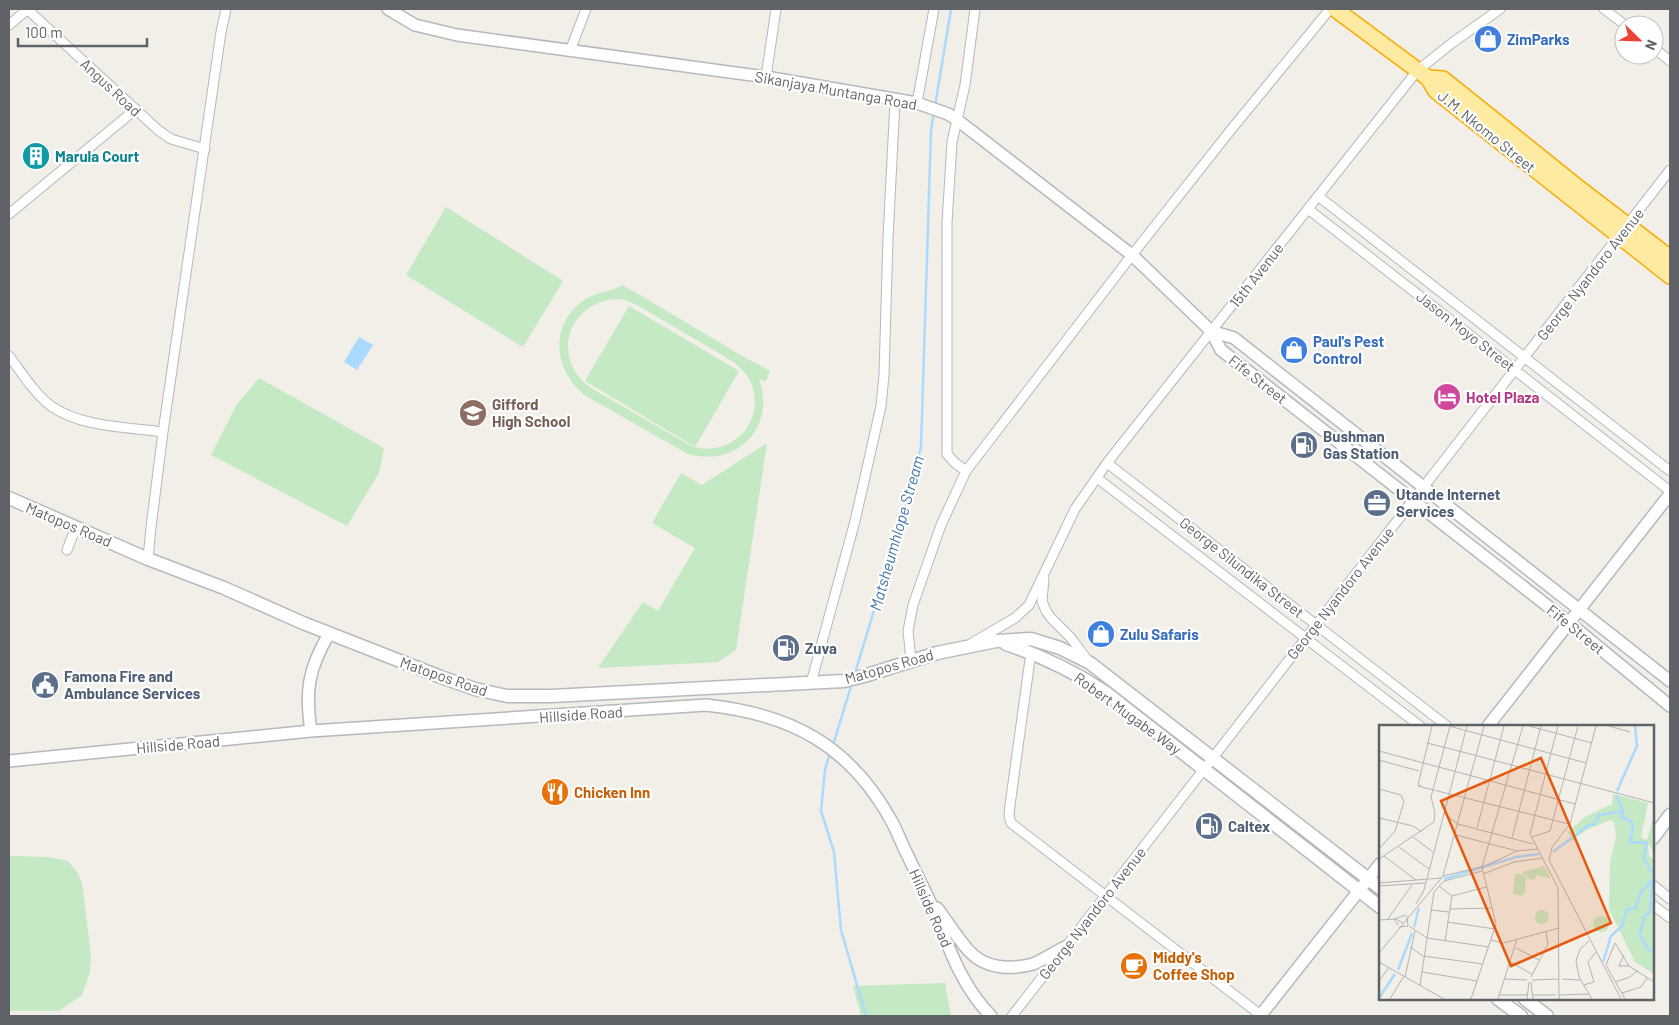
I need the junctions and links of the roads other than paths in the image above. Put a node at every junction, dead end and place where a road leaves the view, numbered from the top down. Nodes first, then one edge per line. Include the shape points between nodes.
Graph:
1 (28, 9) edge
2 (226, 9) edge
3 (388, 9) edge
4 (586, 9) edge
5 (776, 9) edge
6 (934, 9) edge
7 (975, 9) edge
8 (1330, 9) edge
9 (1335, 9) edge
10 (1500, 9) edge
11 (1604, 9) edge
12 (1614, 17) edge
13 (9, 25) edge
14 (570, 51) junction
15 (1422, 75) junction
16 (766, 77) junction
17 (895, 100) junction
18 (921, 104) junction
19 (136, 109) junction
20 (952, 116) junction
21 (205, 149) junction
22 (1670, 170) edge
23 (1318, 196) junction
24 (1308, 209) junction
25 (9, 214) edge
26 (1624, 230) junction
27 (1132, 255) junction
28 (1670, 258) edge
29 (1670, 276) edge
30 (1211, 331) junction
31 (9, 356) edge
32 (1524, 357) junction
33 (1515, 369) junction
34 (163, 432) junction
35 (1107, 463) junction
36 (966, 471) junction
37 (1670, 471) edge
38 (1097, 478) junction
39 (1423, 487) junction
40 (1670, 492) edge
41 (9, 498) edge
42 (1412, 501) junction
43 (76, 527) junction
44 (66, 550) dead end
45 (148, 559) junction
46 (1045, 570) junction
47 (1579, 610) junction
48 (1569, 623) junction
49 (1316, 625) junction
50 (329, 634) junction
51 (1305, 638) junction
52 (996, 641) junction
53 (968, 645) junction
54 (1030, 652) junction
55 (911, 660) junction
56 (1090, 662) junction
57 (1670, 681) edge
58 (811, 683) junction
59 (1670, 706) edge
60 (1419, 725) edge
61 (1446, 725) edge
62 (1489, 725) edge
63 (311, 731) junction
64 (1212, 757) junction
65 (9, 762) edge
66 (1203, 769) junction
67 (1670, 815) edge
68 (1654, 837) edge
69 (1379, 865) edge
70 (1368, 879) junction
71 (1654, 886) edge
72 (1379, 887) edge
73 (1359, 890) junction
74 (1105, 895) junction
75 (929, 899) junction
76 (1670, 899) edge
77 (1379, 906) edge
78 (1654, 906) edge
79 (1670, 918) edge
80 (1067, 946) junction
81 (1499, 1000) edge
82 (1526, 1000) edge
83 (1528, 1000) edge
84 (1517, 1015) edge
85 (991, 1016) edge
86 (1012, 1016) edge
87 (1261, 1016) edge
88 (1547, 1016) edge

1 - 13 street
1 - 19 street, Angus Road
2 - 21 street
3 - 14 street, Sikanjaya Muntanga Road via 415,25 434,30
4 - 14 street
5 - 16 street
6 - 18 street
7 - 20 street via 964,85
8 - 27 street
9 - 15 highway, J.M. Nkomo Street
10 - 15 street, 15th Avenue via 1466,32
11 - 12 street
14 - 16 street, Sikanjaya Muntanga Road
15 - 23 street, 15th Avenue
15 - 26 highway, J.M. Nkomo Street via 1436,92
16 - 17 street, Sikanjaya Muntanga Road
17 - 18 street, Sikanjaya Muntanga Road
17 - 58 street via 881,406 855,521
18 - 20 street, Sikanjaya Muntanga Road
19 - 21 street, Angus Road via 172,139
19 - 25 street
20 - 27 street, Sikanjaya Muntanga Road
20 - 36 street via 947,223 947,454
21 - 34 street
22 - 26 street, George Nyandoro Avenue
23 - 24 street, 15th Avenue
23 - 32 street, Jason Moyo Street
24 - 30 street, 15th Avenue
24 - 33 street, Jason Moyo Street
26 - 28 highway, J.M. Nkomo Street
26 - 29 highway, J.M. Nkomo Street
26 - 32 street, George Nyandoro Avenue
27 - 30 street, Sikanjaya Muntanga Road
27 - 36 street
30 - 35 street, 15th Avenue
30 - 39 street, Fife Street via 1234,338
30 - 42 street, Fife Street via 1221,350
31 - 34 street via 38,394 63,414 84,421
32 - 33 street, George Nyandoro Avenue
32 - 37 street, Jason Moyo Street
33 - 39 street, George Nyandoro Avenue
33 - 40 street, Jason Moyo Street
34 - 45 street
35 - 38 street, 15th Avenue
35 - 49 street, George Silundika Street
36 - 55 street via 941,524 916,596 908,630
38 - 46 street, 15th Avenue via 1075,509
38 - 51 street, George Silundika Street
39 - 42 street, George Nyandoro Avenue
39 - 47 street, Fife Street
40 - 47 street
41 - 43 main road, Matopos Road
42 - 48 street, Fife Street
42 - 49 street, George Nyandoro Avenue
43 - 44 street
43 - 45 main road, Matopos Road
45 - 50 main road, Matopos Road
46 - 53 street, 15th Avenue via 1029,605 1022,612
46 - 56 street, 15th Avenue via 1042,601 1046,610
47 - 48 street
47 - 57 street, Fife Street
48 - 59 street, Fife Street
48 - 62 street
49 - 51 street, George Nyandoro Avenue
49 - 61 street, George Silundika Street
50 - 58 main road, Matopos Road via 475,689 507,696
50 - 63 street via 319,650 310,679 307,706
51 - 60 street, George Silundika Street
51 - 64 street, George Nyandoro Avenue
52 - 53 main road, Matopos Road
52 - 54 main road, Robert Mugabe Way
52 - 56 main road, Robert Mugabe Way via 1031,639
53 - 55 main road, Matopos Road
54 - 66 main road, Robert Mugabe Way via 1080,675
54 - 74 street via 1010,805 1011,823
55 - 58 main road, Matopos Road via 864,676
56 - 64 main road, Robert Mugabe Way
63 - 65 street, Hillside Road
63 - 75 street, Hillside Road via 706,705 769,717 814,735 840,754 875,794 893,823
64 - 66 street, George Nyandoro Avenue
64 - 70 main road, Robert Mugabe Way
66 - 73 main road, Robert Mugabe Way
66 - 74 street, George Nyandoro Avenue
67 - 68 main road
69 - 70 street
70 - 72 main road, Robert Mugabe Way
70 - 73 street
71 - 76 street
73 - 77 main road, Robert Mugabe Way
73 - 87 street
74 - 80 street, George Nyandoro Avenue
74 - 87 street
75 - 80 street via 969,952 990,966 1012,968 1034,964
75 - 85 street, Hillside Road via 963,979
78 - 79 street
80 - 86 street, George Nyandoro Avenue
81 - 84 main road
82 - 84 main road
83 - 88 main road

